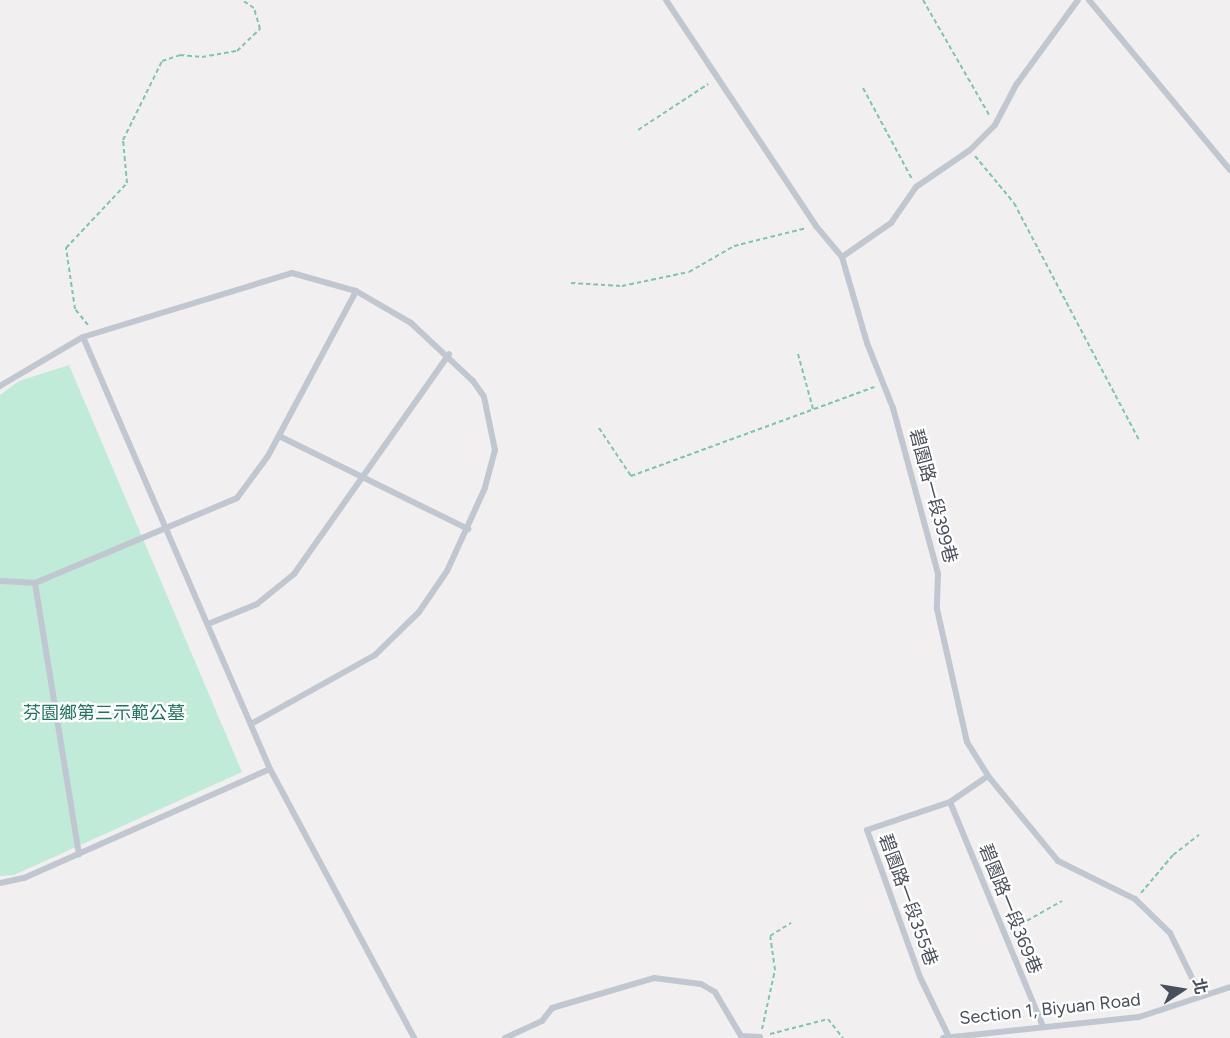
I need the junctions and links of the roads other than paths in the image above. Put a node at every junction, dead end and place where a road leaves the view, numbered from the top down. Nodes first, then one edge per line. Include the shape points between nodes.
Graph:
1 (666, 0) edge
2 (1078, 0) edge
3 (1089, 0) edge
4 (1230, 170) edge
5 (842, 257) junction
6 (356, 291) junction
7 (83, 337) junction
8 (449, 354) junction
9 (0, 386) edge
10 (279, 436) junction
11 (362, 477) junction
12 (468, 529) junction
13 (168, 530) junction
14 (0, 581) edge
15 (34, 583) junction
16 (208, 624) junction
17 (251, 724) junction
18 (270, 769) junction
19 (988, 776) junction
20 (950, 802) junction
21 (79, 854) junction
22 (0, 883) edge
23 (1230, 987) edge
24 (1201, 996) junction
25 (1043, 1027) junction
26 (760, 1037) edge
27 (945, 1037) edge
28 (414, 1038) edge
29 (505, 1038) edge

1 - 5 lane, 碧園路一段399巷 via 816,226
2 - 5 lane via 1016,85 995,125 970,150 916,187 891,223
3 - 4 lane
5 - 19 lane, 碧園路一段399巷 via 867,344 886,383 938,574 937,609 968,742
6 - 7 lane via 292,273
6 - 8 lane via 411,323
6 - 10 lane
7 - 9 lane
7 - 13 lane
8 - 11 lane
8 - 12 lane via 484,398 495,450
10 - 11 lane
10 - 13 lane via 237,498
11 - 12 lane
11 - 16 lane via 294,574 257,604
12 - 17 lane via 418,612 375,655
13 - 15 lane
13 - 16 lane
14 - 15 lane
15 - 21 lane
16 - 17 lane
17 - 18 lane
18 - 21 lane
18 - 28 lane
19 - 20 lane, 碧園路一段355巷
19 - 24 lane, 碧園路一段399巷 via 1058,861 1135,900 1170,933
20 - 25 lane, 碧園路一段369巷
20 - 27 lane, 碧園路一段355巷 via 867,830
21 - 22 lane via 24,878
23 - 24 lane, Section 1, Biyuan Road
24 - 25 lane, Section 1, Biyuan Road via 1139,1017
25 - 27 lane, Section 1, Biyuan Road
26 - 29 lane via 741,1036 715,992 700,984 654,978 552,1008 542,1021

